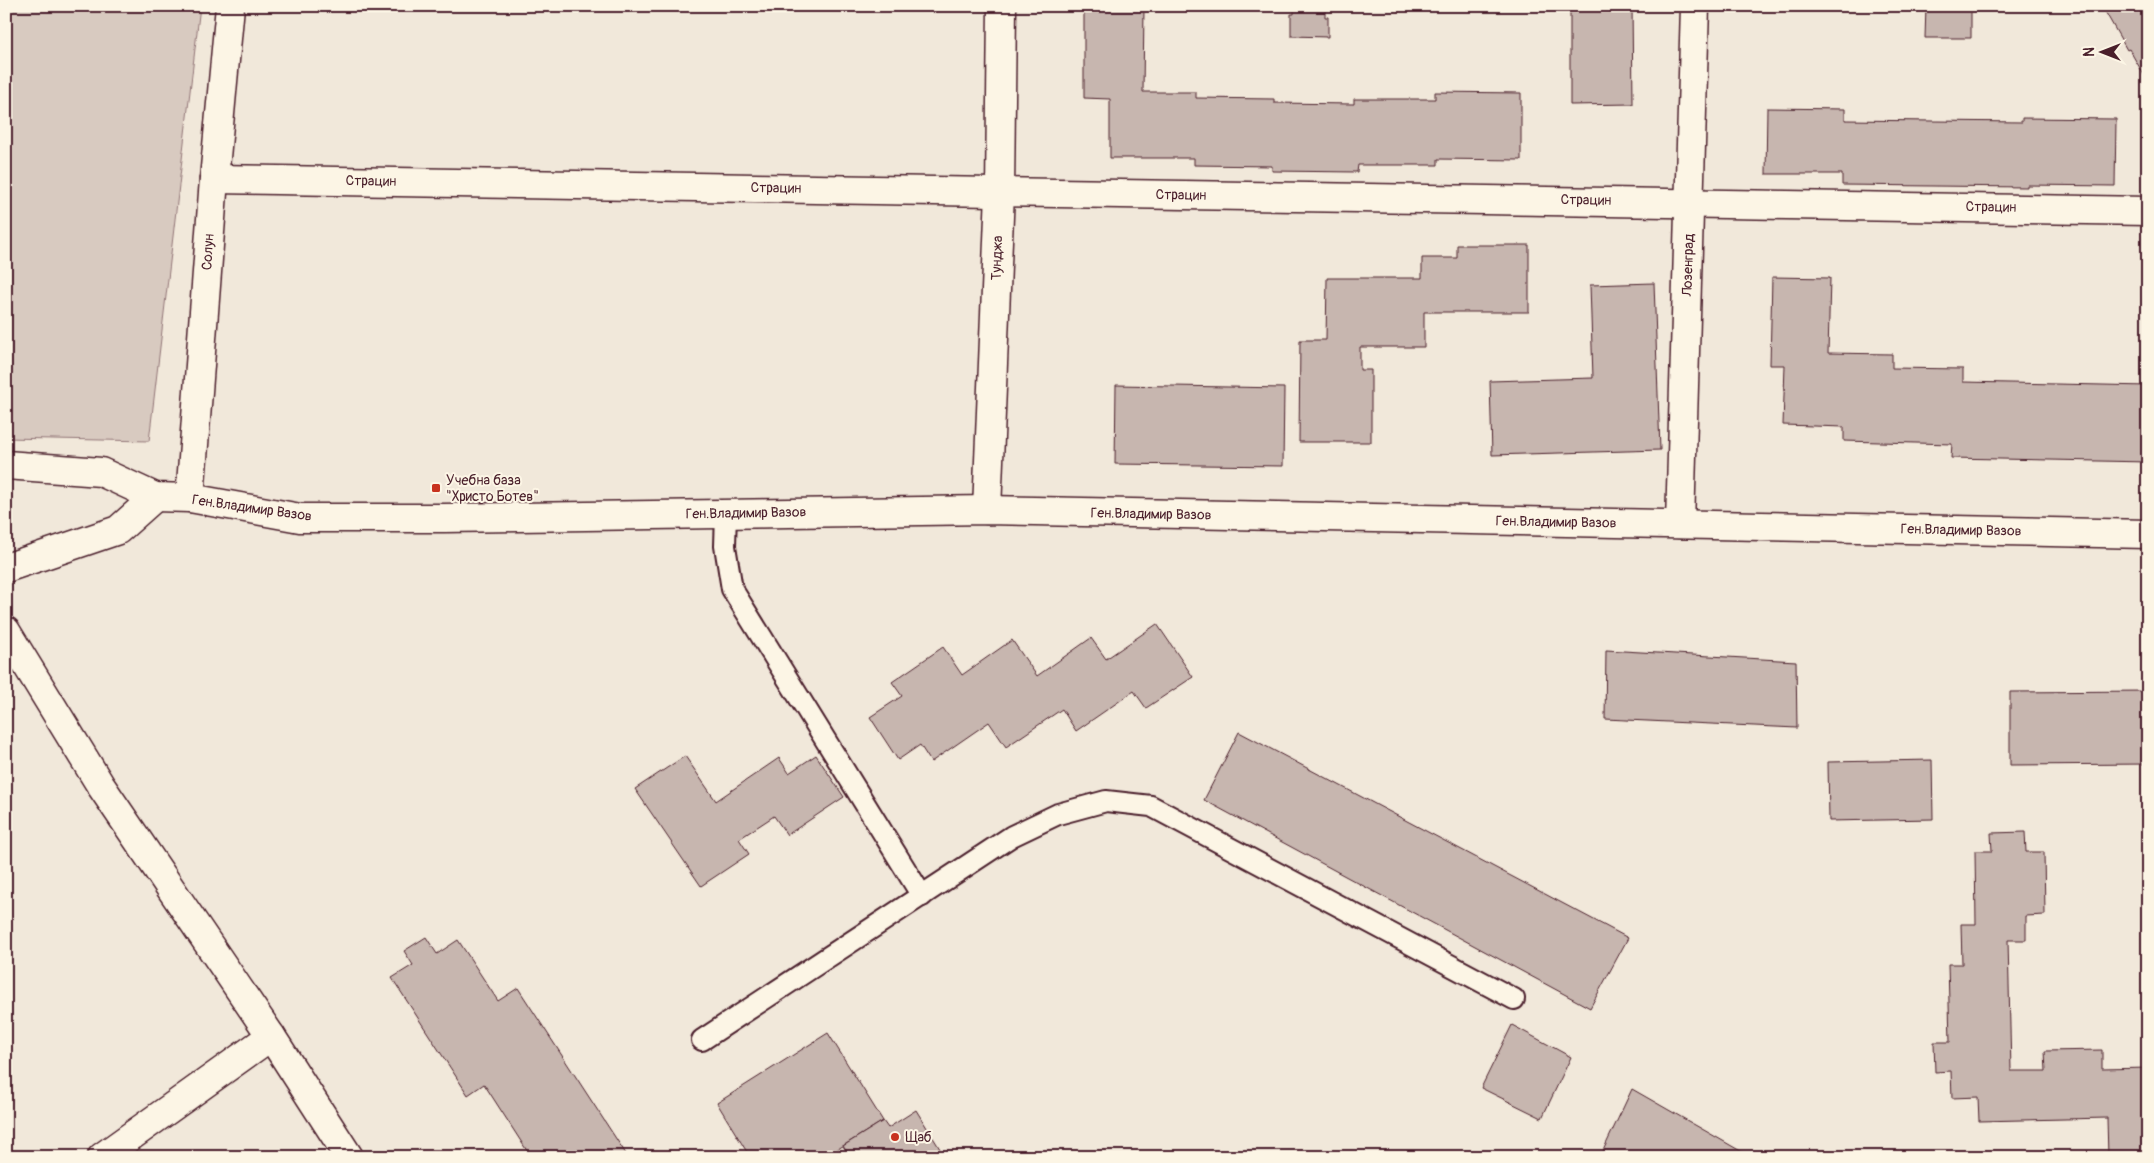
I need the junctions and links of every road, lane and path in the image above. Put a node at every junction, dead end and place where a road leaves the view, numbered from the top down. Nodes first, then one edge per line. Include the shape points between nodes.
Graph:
1 (230, 6) edge
2 (1002, 6) edge
3 (1695, 6) edge
4 (214, 178) junction
5 (1000, 192) junction
6 (1689, 201) junction
7 (2148, 211) edge
8 (6, 465) edge
9 (155, 497) junction
10 (190, 498) junction
11 (987, 510) junction
12 (726, 513) junction
13 (1680, 524) junction
14 (2148, 534) edge
15 (6, 568) edge
16 (6, 631) edge
17 (922, 896) junction
18 (1514, 999) dead end
19 (271, 1036) junction
20 (702, 1040) dead end
21 (102, 1157) edge
22 (349, 1157) edge

1 - 4 street, Солун
2 - 5 street, Тунджа
3 - 6 street, Лозенград
4 - 5 street, Страцин
4 - 10 street, Солун
5 - 6 street, Страцин
5 - 11 street, Тунджа
6 - 7 street, Страцин
6 - 13 street, Лозенград
8 - 9 street, Ген.Владимир Вазов via 101,472
9 - 10 street, Ген.Владимир Вазов
9 - 15 street via 118,530
10 - 12 street, Ген.Владимир Вазов via 300,518
11 - 12 street, Ген.Владимир Вазов
11 - 13 street, Ген.Владимир Вазов
12 - 17 lane via 725,546 732,589
13 - 14 street, Ген.Владимир Вазов
16 - 19 street via 101,786
17 - 18 lane via 1012,836 1058,814 1106,800 1151,806
17 - 20 lane
19 - 21 street
19 - 22 street

